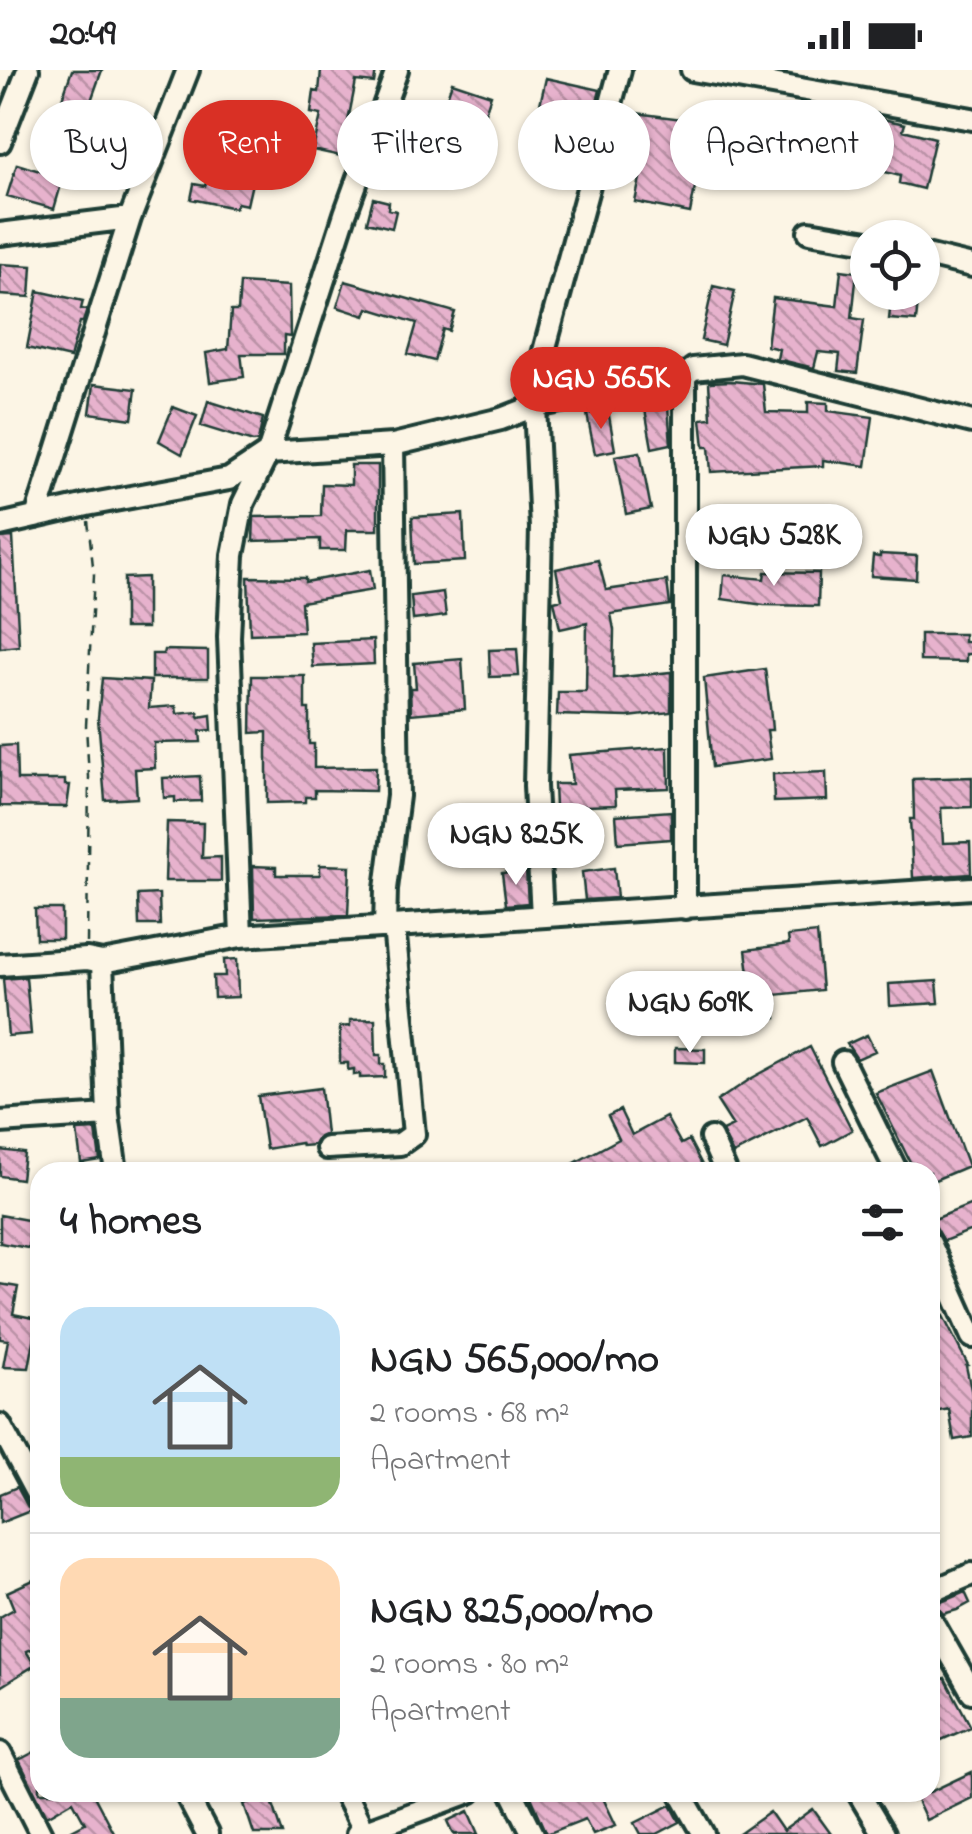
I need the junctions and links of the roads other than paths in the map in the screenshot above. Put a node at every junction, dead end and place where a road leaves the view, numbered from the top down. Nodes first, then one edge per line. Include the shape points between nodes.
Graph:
1 (28, 70) edge
2 (188, 70) edge
3 (397, 70) edge
4 (620, 70) edge
5 (692, 70) edge
6 (972, 119) edge
7 (0, 142) edge
8 (130, 218) junction
9 (809, 232) dead end
10 (0, 234) edge
11 (850, 239) edge
12 (940, 258) edge
13 (972, 266) edge
14 (685, 376) junction
15 (535, 406) junction
16 (972, 422) edge
17 (393, 445) junction
18 (268, 453) junction
19 (36, 517) junction
20 (0, 525) edge
21 (972, 888) edge
22 (686, 908) junction
23 (542, 916) junction
24 (390, 927) junction
25 (241, 936) junction
26 (94, 960) junction
27 (0, 966) edge
28 (842, 1062) dead end
29 (108, 1115) junction
30 (0, 1122) edge
31 (711, 1138) dead end
32 (327, 1148) dead end
33 (115, 1162) edge
34 (722, 1162) edge
35 (892, 1162) edge
36 (940, 1265) edge
37 (972, 1337) edge
38 (0, 1424) edge
39 (30, 1481) edge
40 (972, 1574) edge
41 (940, 1588) edge
42 (940, 1636) edge
43 (972, 1692) edge
44 (0, 1753) edge
45 (190, 1802) edge
46 (348, 1802) edge
47 (444, 1802) edge
48 (517, 1802) edge
49 (686, 1802) edge
50 (864, 1802) edge
51 (362, 1833) edge
52 (41, 1834) edge
53 (207, 1834) edge
54 (533, 1834) edge
55 (704, 1834) edge
56 (883, 1834) edge

1 - 7 street
2 - 8 street
3 - 18 street
4 - 15 street
5 - 6 street
8 - 10 street
8 - 19 street
9 - 11 street
12 - 13 street
14 - 15 street
14 - 16 street via 694,368 742,364
14 - 22 street
15 - 17 street
15 - 23 street via 541,528 535,786
17 - 18 street
17 - 24 street via 398,796 386,889
18 - 19 street via 229,479
18 - 25 street via 243,504 233,555 229,637
19 - 20 street
21 - 22 street
22 - 23 street
23 - 24 street
24 - 25 street
24 - 32 street via 414,1134 400,1144
25 - 26 street
26 - 27 street
26 - 29 street
28 - 35 street
29 - 30 street
29 - 33 street
31 - 34 street
36 - 37 street
38 - 39 street
40 - 41 street
42 - 43 street
44 - 52 street
45 - 53 street
46 - 51 street
47 - 51 street
48 - 54 street
49 - 55 street
50 - 56 street

